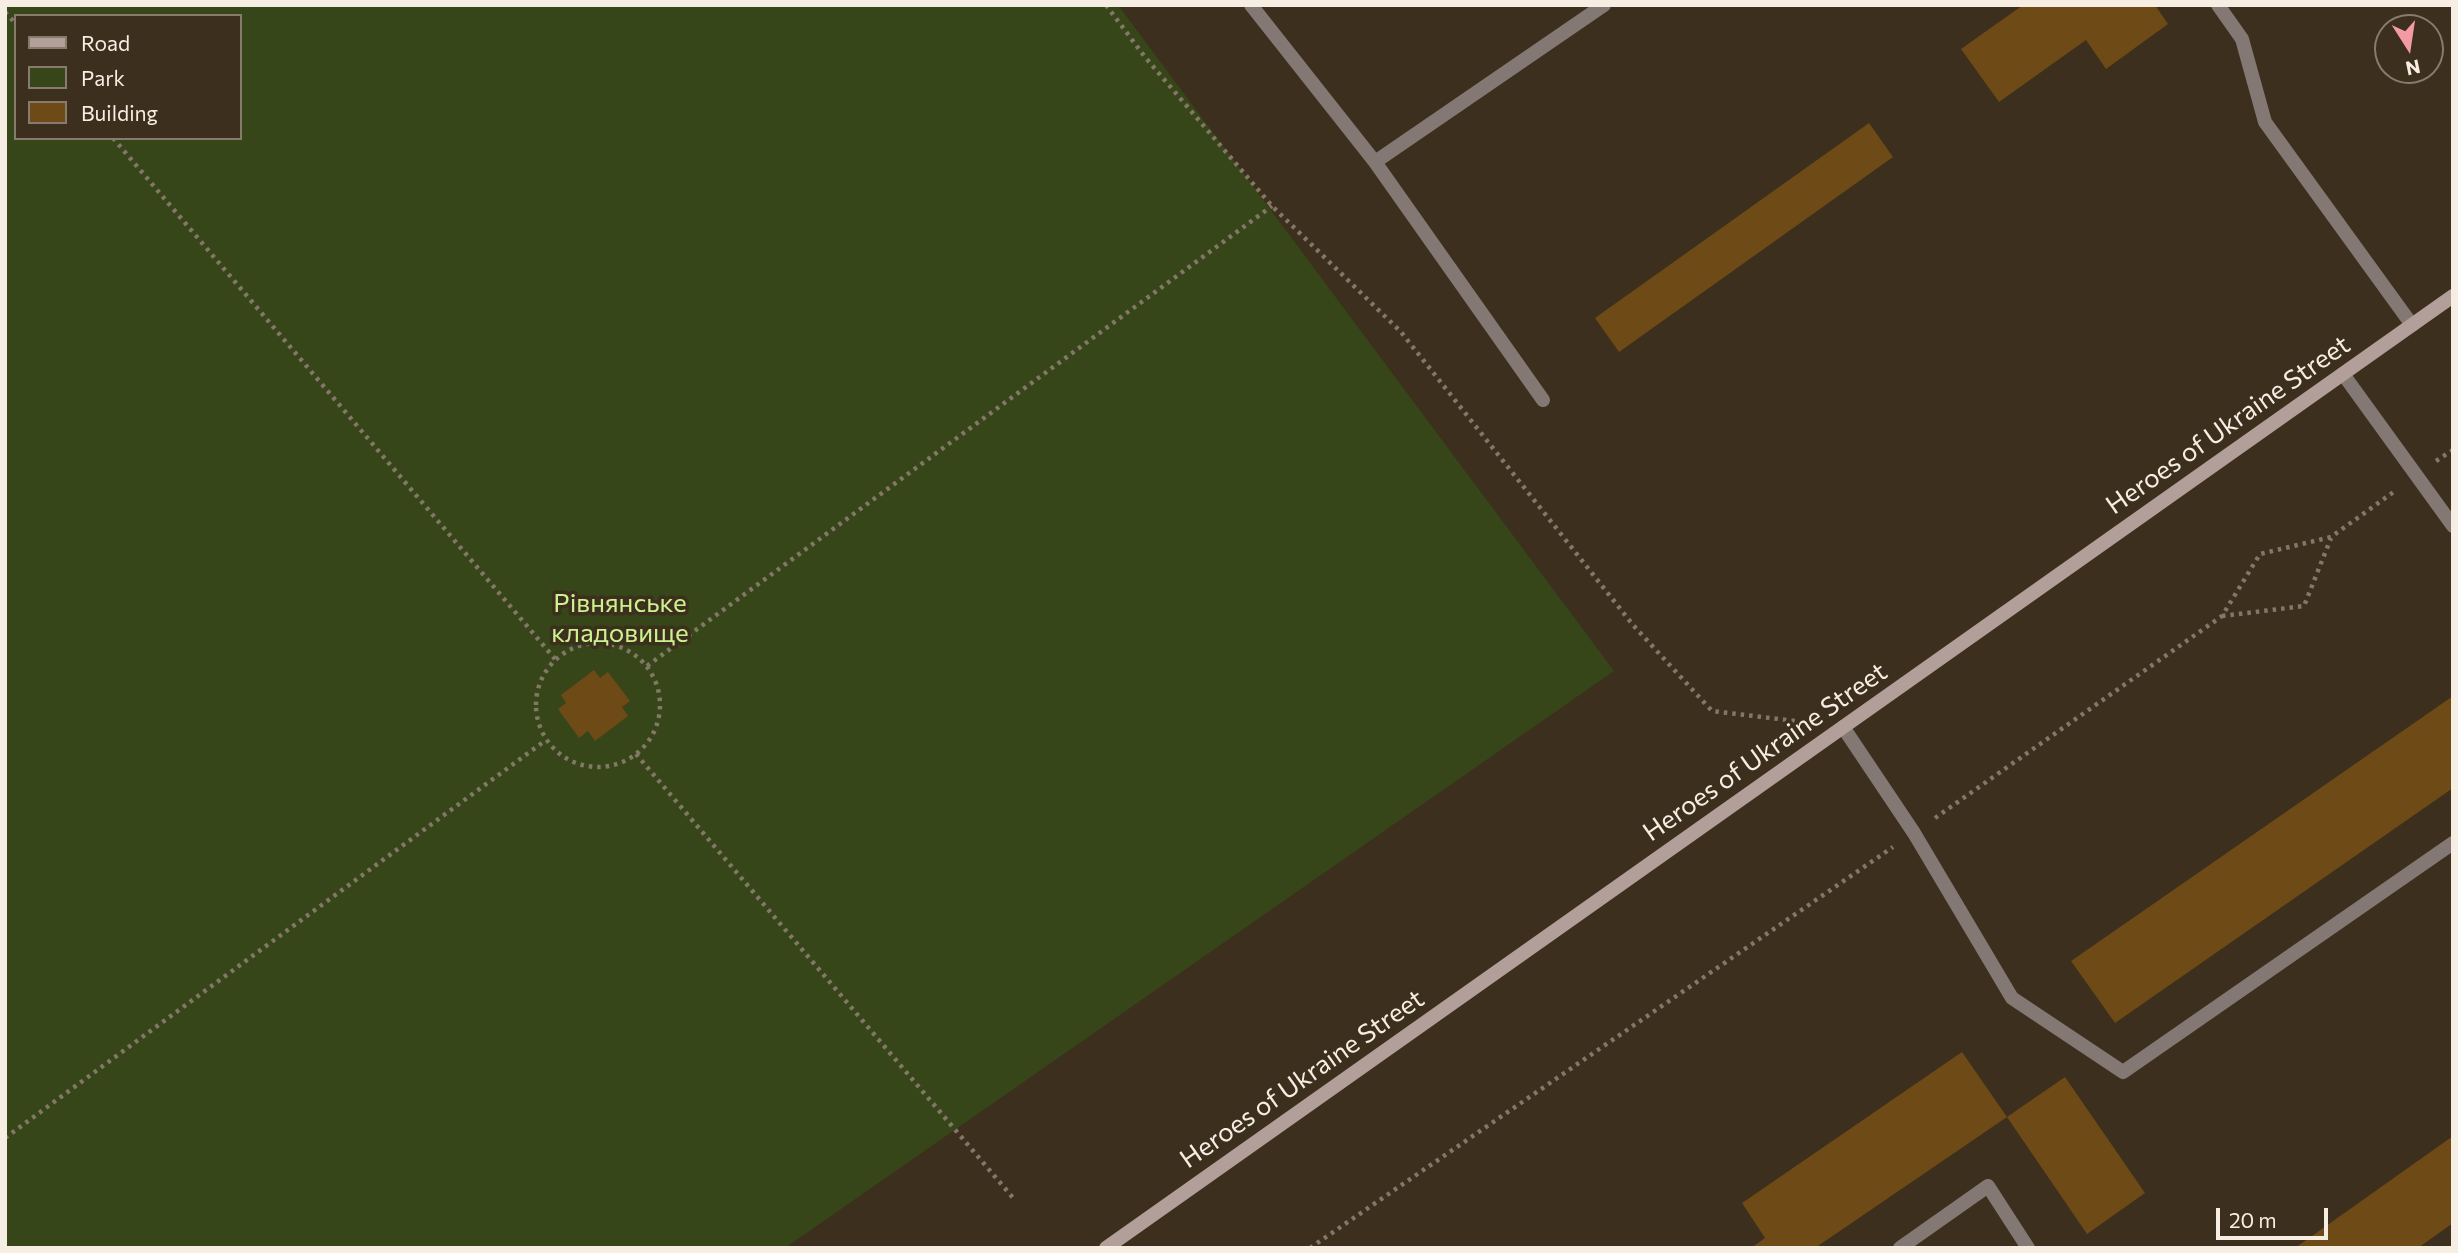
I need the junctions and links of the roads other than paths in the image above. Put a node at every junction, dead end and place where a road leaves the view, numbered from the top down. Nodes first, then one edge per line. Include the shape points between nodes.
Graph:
1 (1251, 5) edge
2 (1604, 5) edge
3 (2218, 5) edge
4 (1375, 162) junction
5 (2453, 296) edge
6 (2412, 325) junction
7 (2343, 374) junction
8 (1543, 400) dead end
9 (2453, 526) edge
10 (1843, 727) junction
11 (2453, 843) edge
12 (1106, 1248) edge
13 (1900, 1248) edge
14 (2028, 1248) edge

1 - 4 lane
2 - 4 lane
3 - 6 lane via 2242,39 2265,122
4 - 8 lane
5 - 6 main road, Heroes of Ukraine Street
6 - 7 main road, Heroes of Ukraine Street
7 - 9 lane
7 - 10 main road, Heroes of Ukraine Street
10 - 11 lane via 1914,833 2012,998 2123,1072
10 - 12 main road, Heroes of Ukraine Street
13 - 14 lane via 1988,1186

